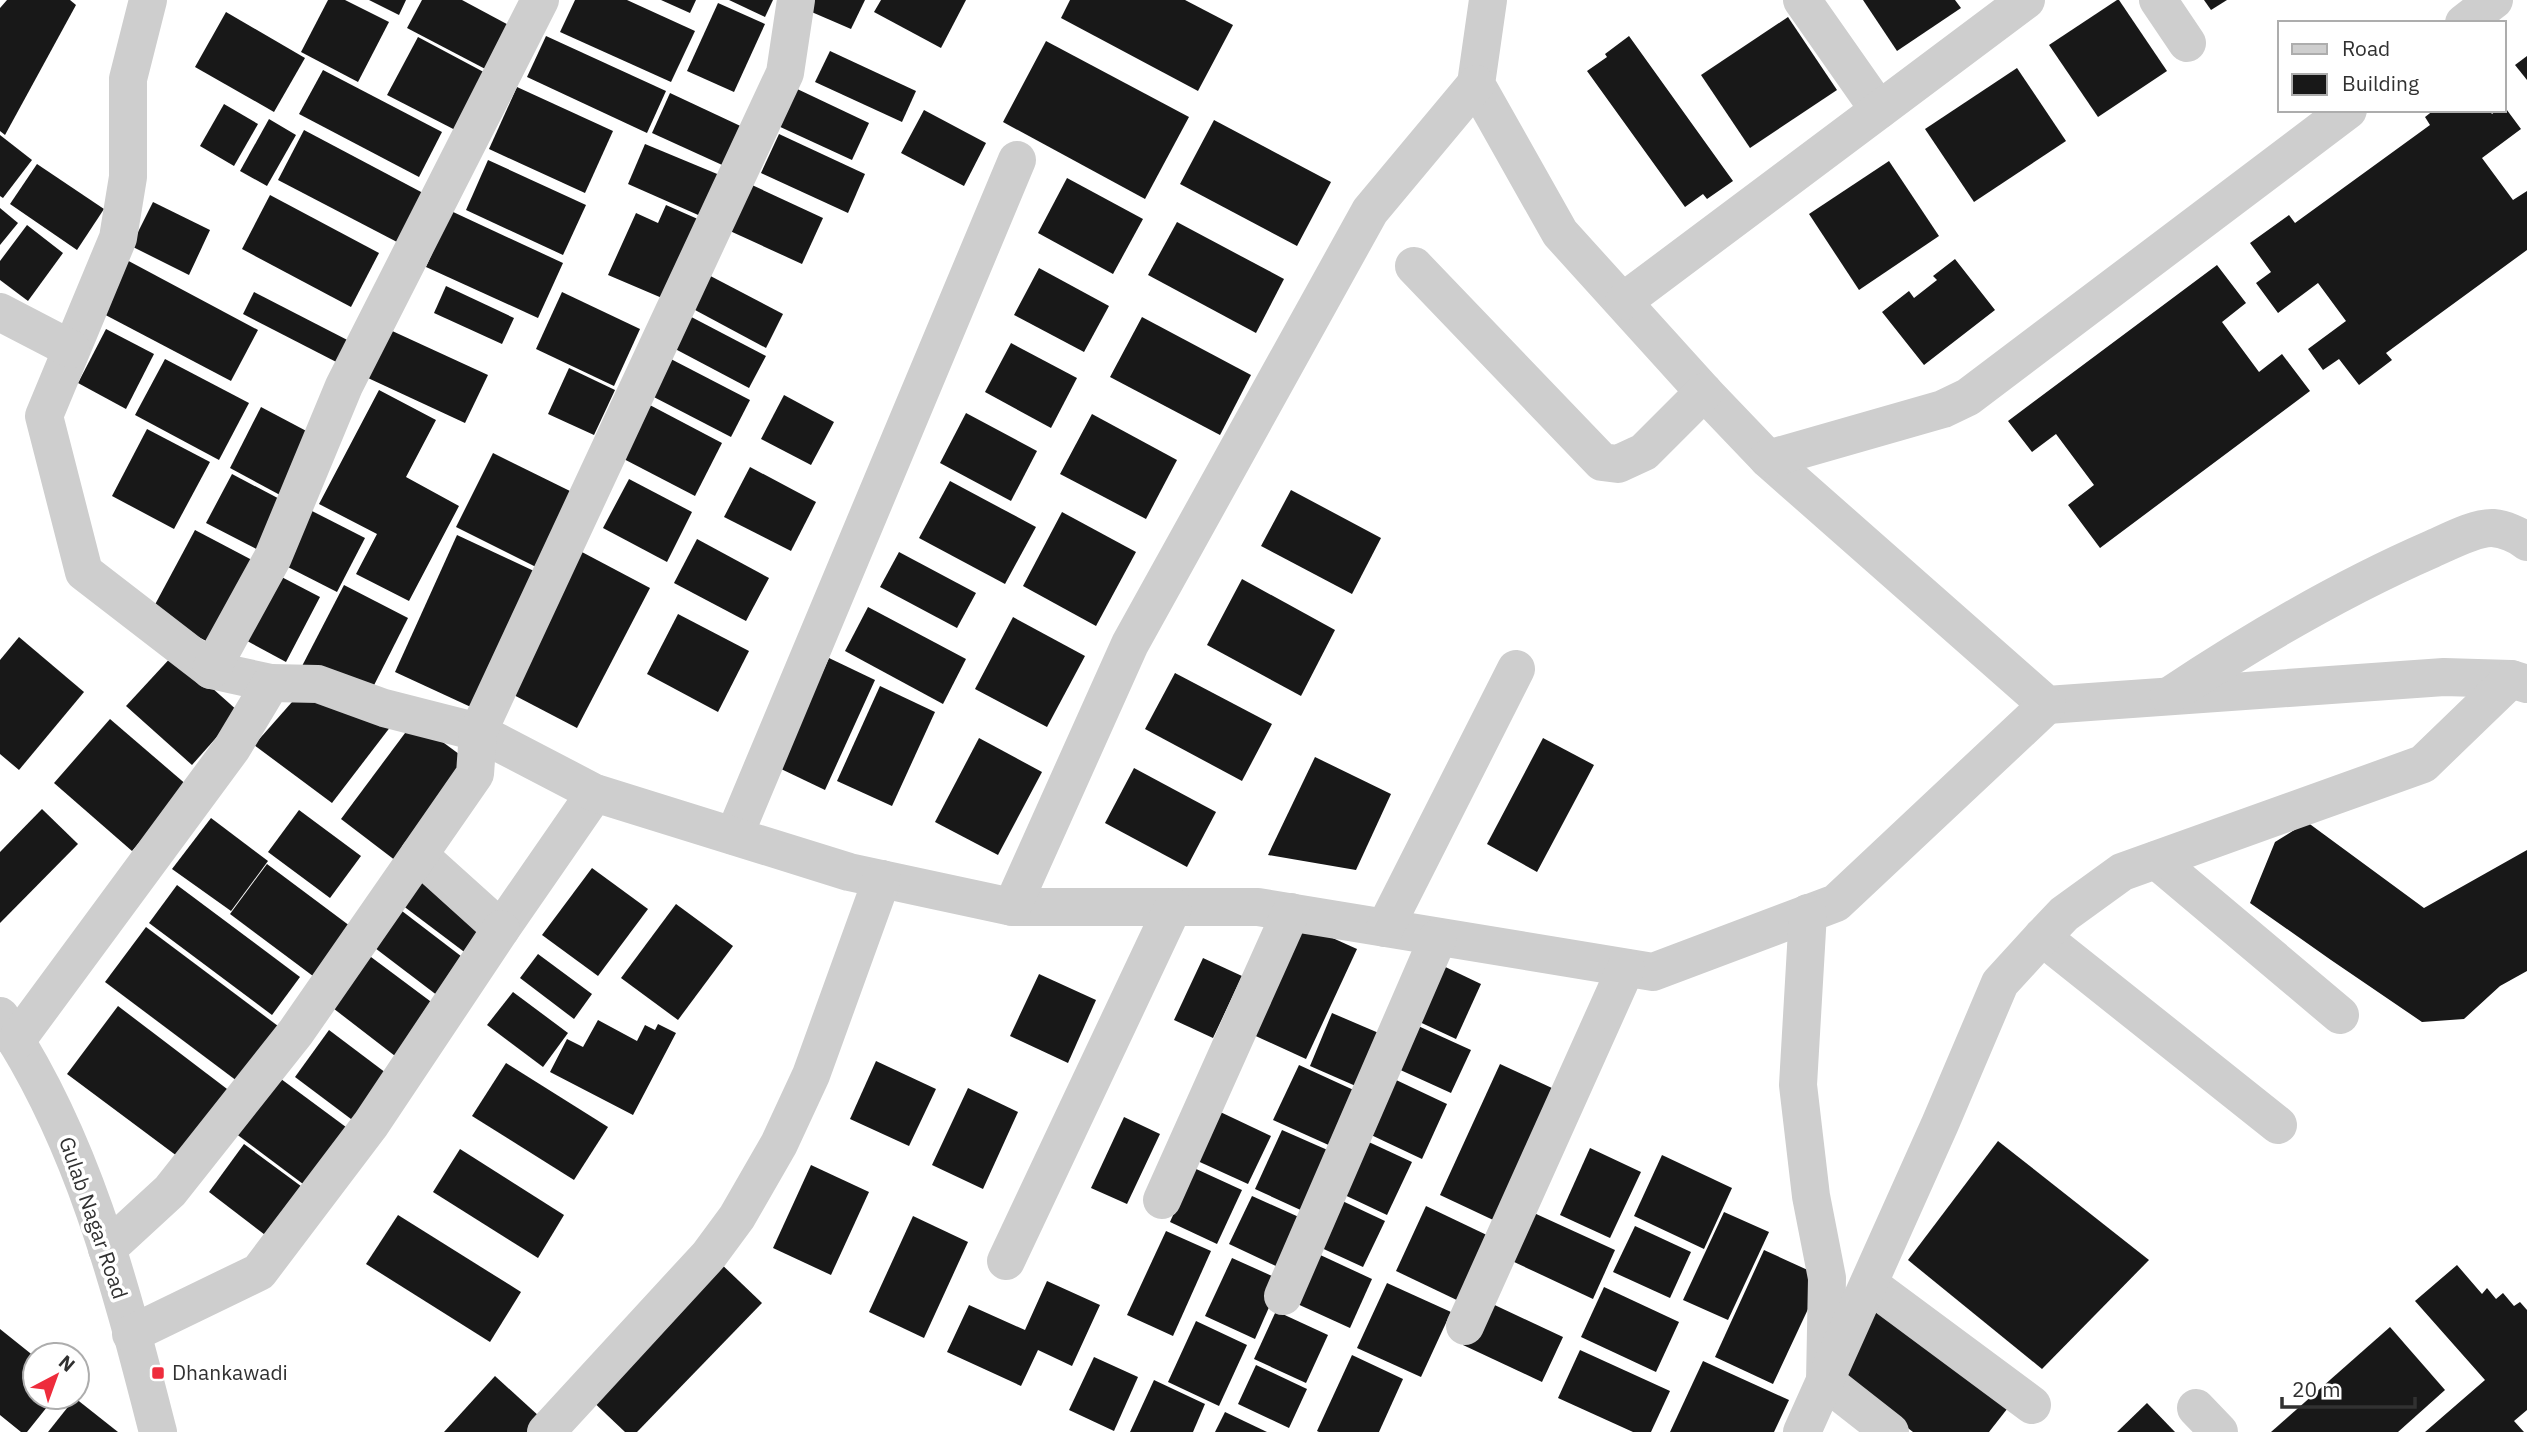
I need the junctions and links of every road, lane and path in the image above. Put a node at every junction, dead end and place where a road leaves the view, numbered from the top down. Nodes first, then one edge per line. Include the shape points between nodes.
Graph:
1 (148, 0) edge
2 (540, 0) edge
3 (796, 0) edge
4 (1488, 0) edge
5 (1802, 0) edge
6 (2026, 0) edge
7 (2158, 0) edge
8 (2494, 0) edge
9 (2466, 21) edge
10 (2187, 43) dead end
11 (1476, 84) junction
12 (1879, 110) junction
13 (2345, 112) edge
14 (1017, 160) dead end
15 (1414, 266) dead end
16 (1624, 301) junction
17 (0, 312) edge
18 (71, 349) junction
19 (1704, 392) junction
20 (1768, 459) junction
21 (2527, 542) edge
22 (1516, 669) dead end
23 (211, 670) junction
24 (2519, 682) edge
25 (271, 683) junction
26 (2168, 697) junction
27 (2047, 705) junction
28 (478, 732) junction
29 (595, 793) junction
30 (734, 836) junction
31 (419, 855) junction
32 (2157, 860) junction
33 (882, 879) junction
34 (1173, 907) junction
35 (1012, 908) junction
36 (1291, 912) junction
37 (1808, 913) junction
38 (1385, 928) junction
39 (501, 929) junction
40 (2042, 937) junction
41 (1438, 938) junction
42 (1626, 968) junction
43 (2340, 1015) dead end
44 (8, 1029) edge
45 (2278, 1125) dead end
46 (1161, 1200) dead end
47 (107, 1249) junction
48 (1006, 1261) dead end
49 (1869, 1284) junction
50 (1283, 1296) dead end
51 (1465, 1326) dead end
52 (131, 1334) junction
53 (1825, 1381) junction
54 (2032, 1405) dead end
55 (158, 1432) edge
56 (546, 1432) edge
57 (1802, 1432) edge
58 (1890, 1432) edge

1 - 18 street via 128,79 128,177 118,237
2 - 23 street via 344,386 273,557
3 - 28 street via 785,73
4 - 11 street
5 - 12 street
6 - 12 street
7 - 10 street
8 - 9 street
11 - 16 street via 1560,233
11 - 35 street via 1370,211 1130,644
12 - 16 street
13 - 20 street via 1968,397 1943,409
14 - 30 street
15 - 19 street via 1602,462 1618,464 1644,452
16 - 19 street
17 - 18 street
18 - 23 street via 44,416 84,572
19 - 20 street
20 - 27 street
21 - 26 street via 2492,528 2462,536 2342,593
22 - 38 street
23 - 25 street
24 - 26 street via 2445,677
24 - 32 street via 2423,764
25 - 28 street via 318,684 384,708
25 - 44 street via 232,748
26 - 27 street
27 - 37 street via 1836,903
28 - 29 street
28 - 31 street via 475,774
29 - 30 street
29 - 39 street
30 - 33 street
31 - 39 street
31 - 47 street via 296,1032 170,1191
32 - 40 street via 2122,872 2064,914
32 - 43 street
33 - 35 street
33 - 56 street via 811,1074 737,1217 709,1255
34 - 35 street
34 - 36 street via 1258,907
34 - 48 street
36 - 38 street
36 - 46 street
37 - 42 street via 1653,972
37 - 53 street via 1798,1085 1811,1196 1827,1278
38 - 41 street
39 - 52 street via 371,1124 259,1272
40 - 45 street
40 - 49 street via 2000,983
41 - 42 street
41 - 50 street
42 - 51 street
44 - 47 street, Gulab Nagar Road via 71,1144
47 - 52 street, Gulab Nagar Road
49 - 53 street
49 - 54 street
52 - 55 street, Gulab Nagar Road
53 - 57 street
53 - 58 street

